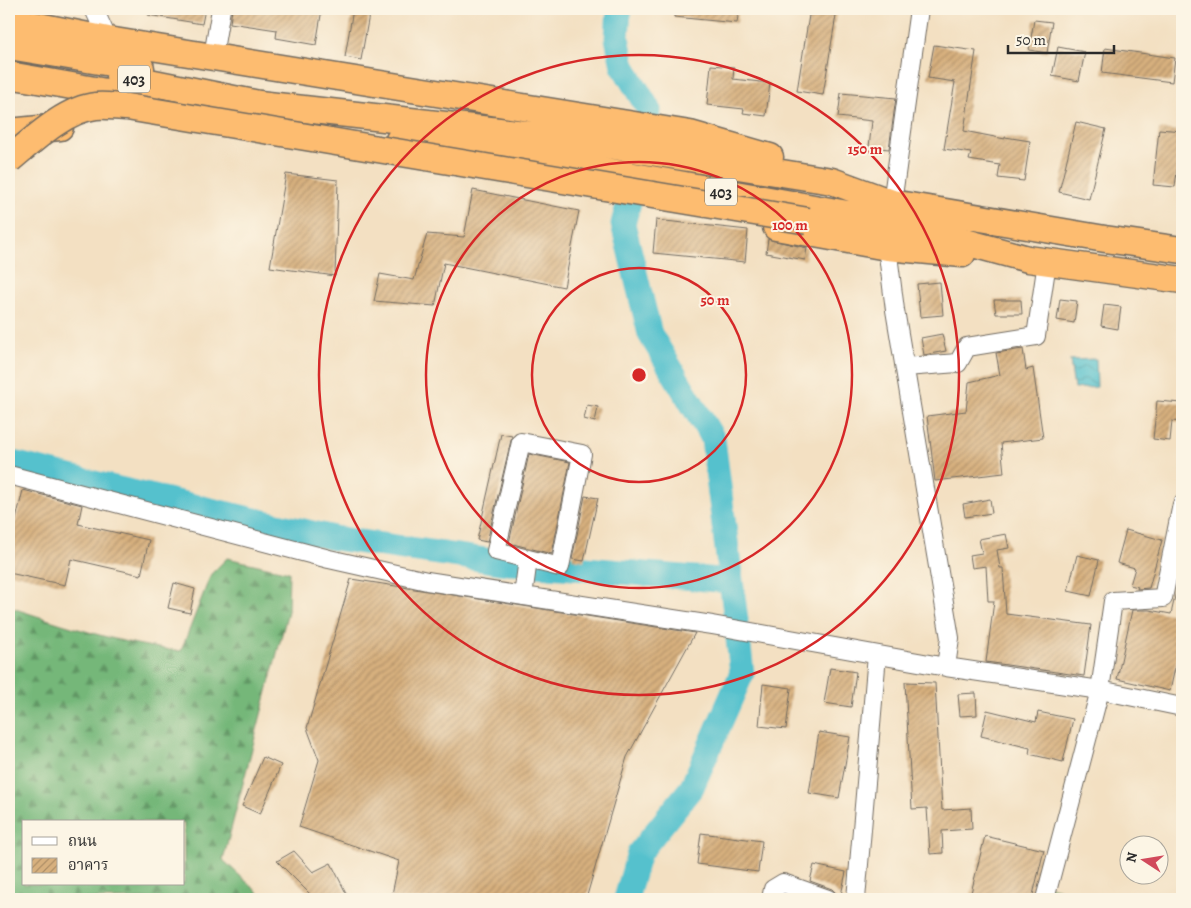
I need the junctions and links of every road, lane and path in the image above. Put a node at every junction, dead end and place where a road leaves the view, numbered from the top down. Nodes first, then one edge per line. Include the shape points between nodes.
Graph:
1 (94, 9) edge
2 (221, 9) edge
3 (919, 9) edge
4 (9, 20) edge
5 (108, 40) junction
6 (9, 46) edge
7 (9, 56) edge
8 (213, 56) junction
9 (9, 74) edge
10 (257, 112) junction
11 (73, 125) junction
12 (9, 132) edge
13 (9, 160) edge
14 (9, 172) edge
15 (826, 180) junction
16 (892, 203) junction
17 (887, 247) junction
18 (1182, 250) edge
19 (1038, 261) junction
20 (1182, 280) edge
21 (905, 368) junction
22 (9, 475) edge
23 (1182, 504) edge
24 (527, 566) junction
25 (523, 596) junction
26 (877, 655) junction
27 (946, 667) junction
28 (1100, 690) junction
29 (1182, 706) edge
30 (771, 899) edge
31 (828, 899) edge
32 (856, 899) edge
33 (1046, 899) edge

1 - 5 street
2 - 8 street
3 - 16 street
4 - 5 highway
5 - 8 highway
6 - 15 highway via 262,90 690,146
7 - 10 highway, 403
8 - 15 highway via 690,134 811,168
9 - 10 highway, 403
10 - 15 highway, 403 via 570,139
10 - 19 highway, 403 via 892,222
11 - 12 highway
11 - 14 highway
11 - 17 highway via 94,116 360,150
13 - 19 highway, bridge via 73,112 96,106 127,107
15 - 16 highway, 403
16 - 18 highway, 403
17 - 19 highway
17 - 21 street
19 - 20 highway, 403
19 - 21 street via 1036,336 967,347 958,363
21 - 27 street via 950,638
22 - 25 street via 329,559 427,582
23 - 28 street via 1163,598 1113,601
24 - 24 street via 496,551 521,442 582,454 560,567
24 - 25 street
25 - 26 street
26 - 27 street
26 - 32 street
27 - 28 street
28 - 29 street
28 - 33 street
30 - 31 street via 773,889 783,883

